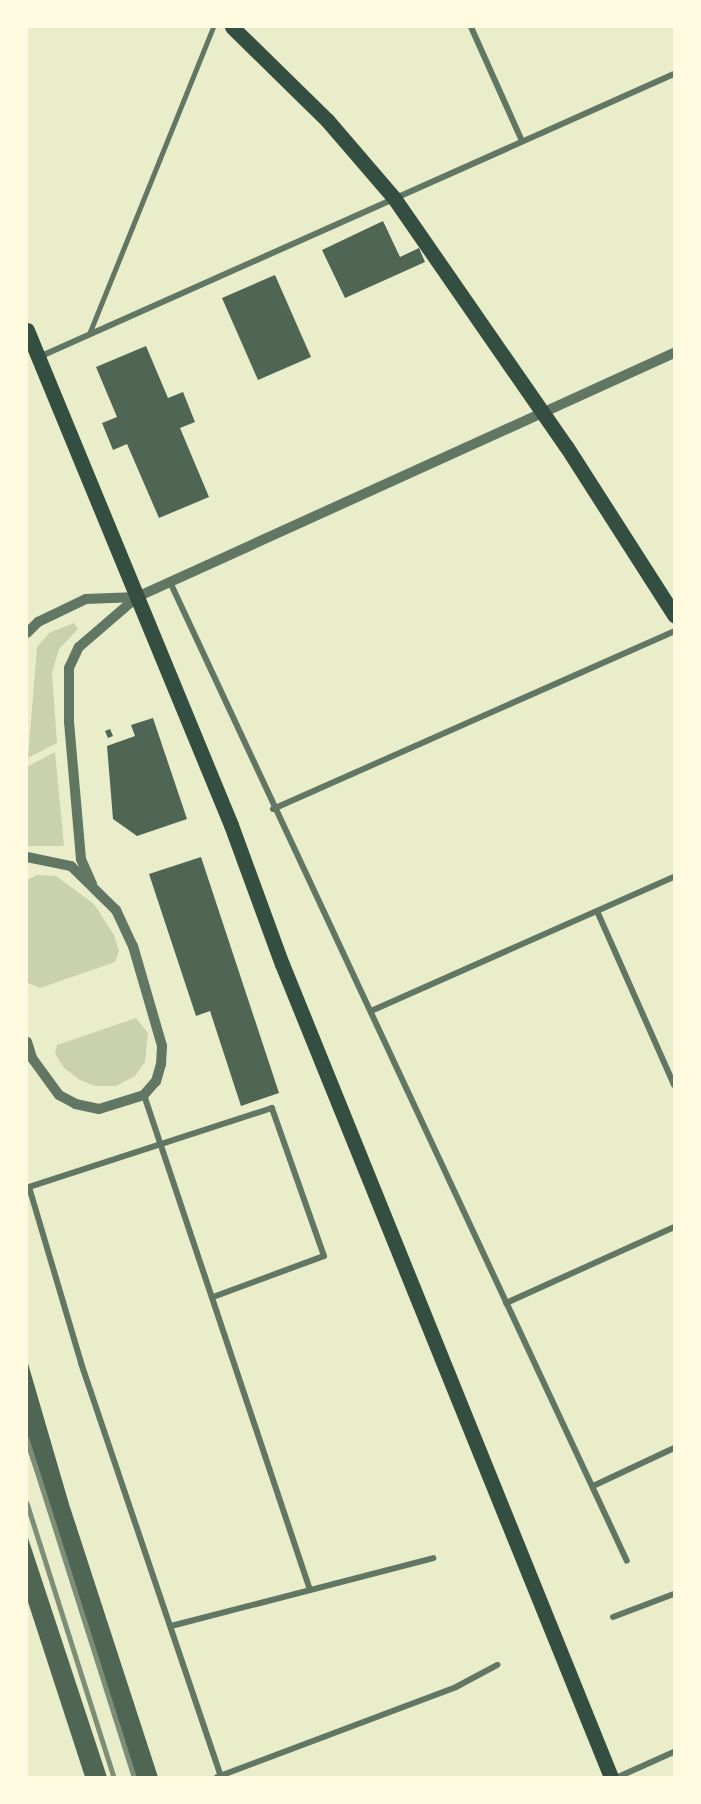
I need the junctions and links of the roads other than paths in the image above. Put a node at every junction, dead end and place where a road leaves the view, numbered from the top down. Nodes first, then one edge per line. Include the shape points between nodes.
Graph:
1 (213, 27) edge
2 (232, 27) edge
3 (471, 27) edge
4 (674, 74) edge
5 (522, 141) junction
6 (394, 198) junction
7 (27, 330) edge
8 (89, 334) junction
9 (674, 353) edge
10 (39, 358) junction
11 (542, 412) junction
12 (170, 582) junction
13 (137, 597) junction
14 (674, 615) edge
15 (674, 631) edge
16 (27, 633) edge
17 (273, 809) junction
18 (27, 857) edge
19 (674, 878) edge
20 (92, 884) junction
21 (597, 911) junction
22 (371, 1011) junction
23 (27, 1042) edge
24 (674, 1085) edge
25 (144, 1095) junction
26 (164, 1145) junction
27 (674, 1227) edge
28 (213, 1297) junction
29 (506, 1303) junction
30 (674, 1448) edge
31 (592, 1486) junction
32 (433, 1558) dead end
33 (627, 1561) dead end
34 (310, 1590) junction
35 (674, 1594) edge
36 (613, 1617) dead end
37 (171, 1626) junction
38 (497, 1665) dead end
39 (674, 1752) edge
40 (219, 1776) edge
41 (611, 1777) edge
42 (618, 1777) edge

1 - 8 street
2 - 6 main road via 327,120
3 - 5 street
4 - 5 street
5 - 6 street
6 - 8 street
6 - 11 main road
7 - 10 main road
8 - 10 street
9 - 11 street
10 - 13 main road
11 - 12 street
11 - 14 main road
12 - 13 street
12 - 17 street
13 - 16 street via 86,599 38,622
13 - 20 street via 78,647 69,668 77,832 81,860
13 - 41 main road
15 - 17 street
17 - 22 street
18 - 20 street via 62,861
19 - 21 street
20 - 25 street via 123,921 162,1046 156,1081
21 - 22 street
21 - 24 street
22 - 29 street
23 - 25 street via 59,1095 76,1104 99,1108
25 - 26 street
26 - 28 street
26 - 28 street via 272,1108 324,1256
26 - 37 street via 29,1187 81,1363
27 - 29 street
28 - 34 street
29 - 31 street
30 - 31 street
31 - 33 street
32 - 34 street
34 - 37 street
35 - 36 street
37 - 40 street
38 - 40 street via 456,1687
39 - 42 street

